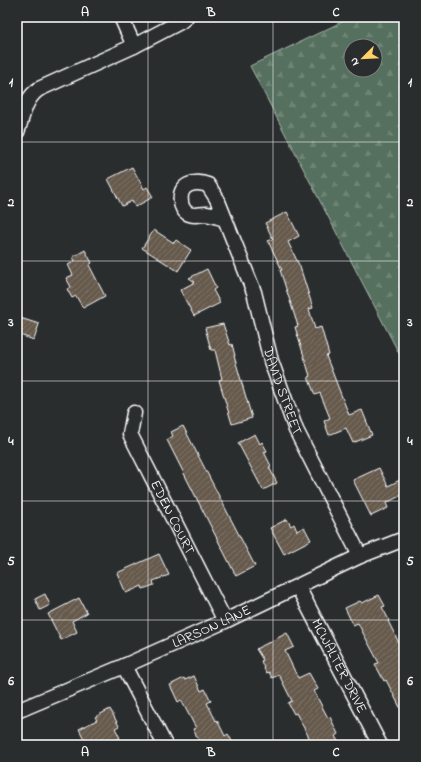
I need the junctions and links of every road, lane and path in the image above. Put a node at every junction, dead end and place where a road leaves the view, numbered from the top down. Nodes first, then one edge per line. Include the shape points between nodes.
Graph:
1 (122, 17) edge
2 (186, 17) edge
3 (134, 46) junction
4 (17, 132) edge
5 (225, 218) dead end
6 (134, 413) dead end
7 (404, 539) edge
8 (360, 556) junction
9 (298, 587) junction
10 (225, 622) junction
11 (124, 666) junction
12 (17, 712) edge
13 (165, 745) edge
14 (380, 745) edge

1 - 3 street
2 - 3 street
3 - 4 street via 33,93
5 - 8 street, DAVID STREET via 254,292 272,361 296,430
6 - 10 street, EDEN COURT via 130,434
7 - 8 street, LARSON LANE
8 - 9 street, LARSON LANE
9 - 10 street, LARSON LANE
9 - 14 street, MCWALTER DRIVE
10 - 11 street, LARSON LANE
11 - 12 street, LARSON LANE
11 - 13 street

